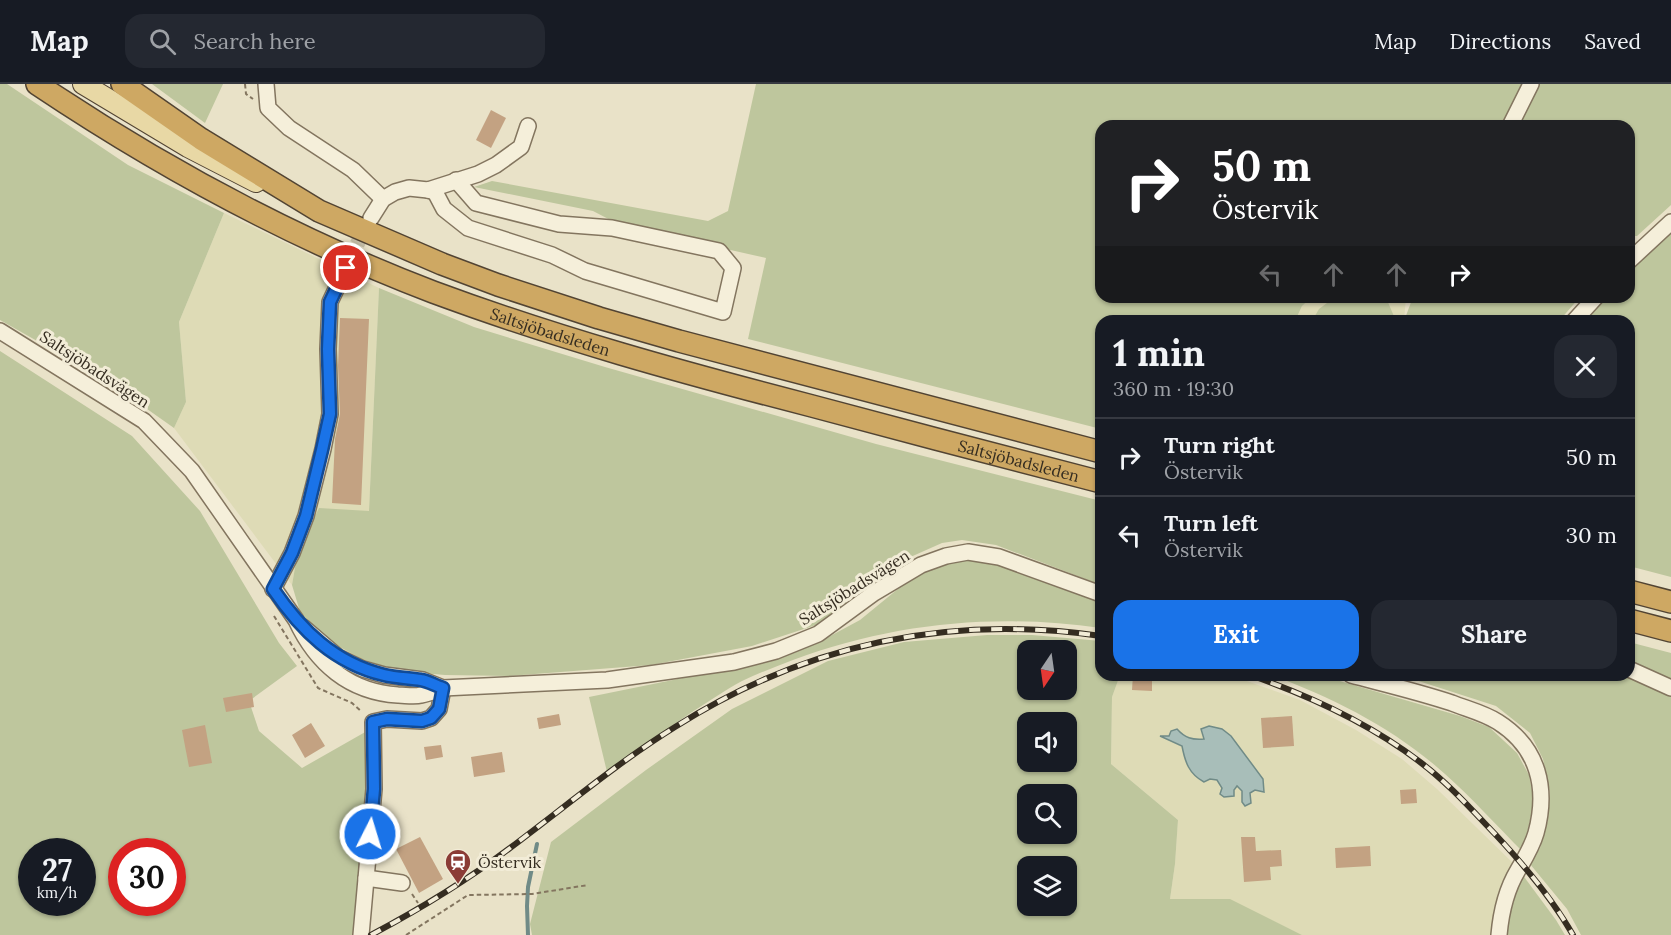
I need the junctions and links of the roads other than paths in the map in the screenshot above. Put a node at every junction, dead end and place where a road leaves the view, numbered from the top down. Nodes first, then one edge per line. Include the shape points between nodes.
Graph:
1 (38, 84) edge
2 (83, 84) edge
3 (122, 84) edge
4 (266, 84) edge
5 (1531, 84) edge
6 (1513, 120) edge
7 (528, 126) dead end
8 (456, 180) junction
9 (428, 190) junction
10 (383, 199) junction
11 (319, 211) junction
12 (370, 218) tunnel mouth
13 (1671, 222) edge
14 (1635, 251) edge
15 (346, 268) tunnel mouth
16 (1590, 303) edge
17 (1580, 315) edge
18 (0, 331) edge
19 (1095, 450) edge
20 (1095, 480) edge
21 (273, 589) junction
22 (1095, 592) edge
23 (1635, 593) edge
24 (1671, 602) edge
25 (1635, 622) edge
26 (1671, 632) edge
27 (1635, 672) edge
28 (1376, 681) edge
29 (443, 688) junction
30 (1671, 688) edge
31 (366, 878) junction
32 (402, 883) dead end
33 (361, 935) edge
34 (1499, 935) edge

1 - 20 highway, Saltsjöbadsleden via 130,143 234,201 431,291 584,344 675,370
2 - 11 main road, Saltsjöbadsleden via 232,171
3 - 11 highway via 236,162
4 - 10 street via 268,108 289,128 353,170
5 - 6 street
7 - 8 street via 521,147 478,174
8 - 9 street
8 - 9 street via 476,203 559,224 612,228 719,251 733,268 723,312 585,271 552,255 468,228 444,209 435,192
9 - 10 street via 410,188
10 - 12 street
11 - 19 highway, Saltsjöbadsleden via 521,294
13 - 14 street
15 - 21 street via 330,302 330,414 322,450 306,516
16 - 17 street
18 - 21 street, Saltsjöbadsvägen via 144,421 192,471
21 - 29 street, Saltsjöbadsvägen via 296,621 338,657 363,669 423,680
22 - 29 street, Saltsjöbadsvägen via 999,557 968,552 921,565 818,634 776,651 724,664 607,680
23 - 24 highway
25 - 26 highway
27 - 30 street
28 - 34 street via 1477,712 1510,730 1529,751 1542,794 1540,812 1528,855 1504,902
29 - 31 street via 439,709 431,718 373,722 374,789
31 - 32 street
31 - 33 street

